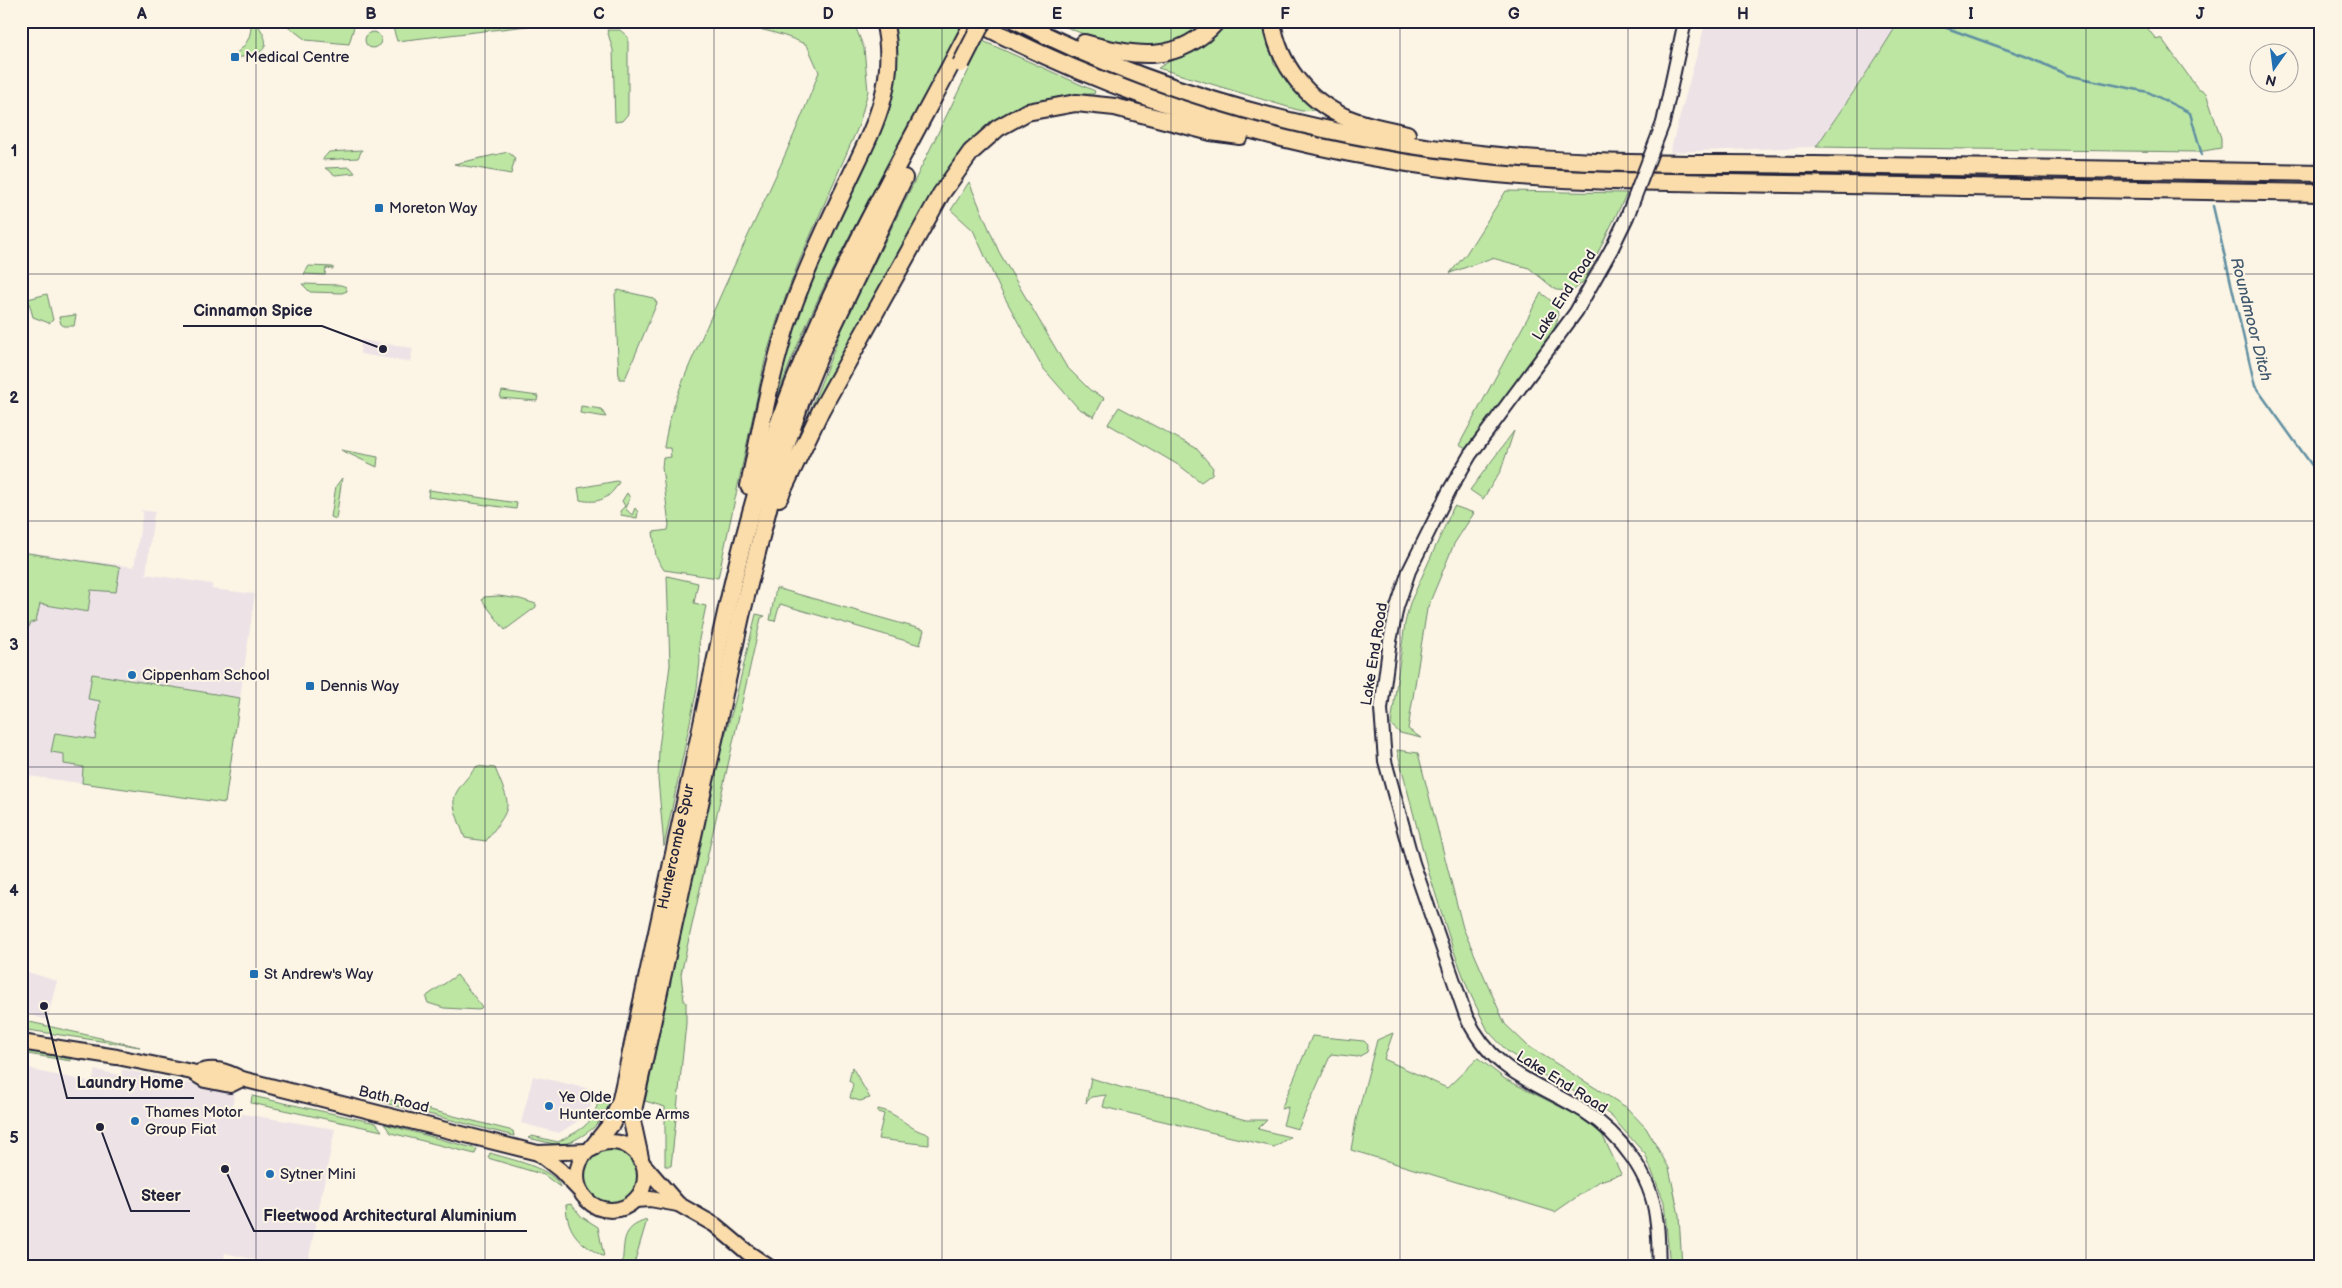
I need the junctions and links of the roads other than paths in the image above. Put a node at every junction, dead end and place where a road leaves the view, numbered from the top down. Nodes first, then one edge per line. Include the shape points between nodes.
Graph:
1 (884, 21) edge
2 (974, 21) edge
3 (983, 21) edge
4 (1217, 21) edge
5 (1272, 21) edge
6 (1685, 21) edge
7 (1021, 23) edge
8 (958, 62) junction
9 (1294, 142) junction
10 (1492, 155) junction
11 (2321, 173) edge
12 (2321, 193) edge
13 (744, 537) junction
14 (755, 555) junction
15 (21, 1042) edge
16 (590, 1149) junction
17 (538, 1153) junction
18 (642, 1161) junction
19 (579, 1190) junction
20 (635, 1200) junction
21 (678, 1204) junction
22 (769, 1267) edge
23 (1659, 1267) edge

1 - 13 highway via 889,67 883,101 787,325 756,449
2 - 8 highway
2 - 9 highway via 1077,71 1147,98
3 - 8 highway, bridge
4 - 7 highway via 1192,42 1170,52 1149,56 1104,48
5 - 10 highway via 1278,46 1292,73 1326,107 1354,121
6 - 23 main road, Lake End Road, bridge via 1663,123 1628,217 1576,312 1470,455 1409,571 1397,608 1380,709 1385,761 1413,862 1472,1031 1517,1075 1584,1112 1619,1140 1647,1188 1656,1216
7 - 10 highway via 1128,70 1230,104 1366,137
8 - 13 highway via 862,234 816,330 773,439
8 - 14 highway via 816,365 777,473
9 - 12 highway via 1437,168 1564,180
9 - 14 highway via 1211,132 1115,107 1076,103 1027,112 998,128 971,152 942,194 810,432
10 - 11 highway via 1608,161
13 - 16 highway, Huntercombe Spur via 621,1099 612,1122
14 - 18 highway, Huntercombe Spur via 634,1106 632,1121
15 - 17 main road, Bath Road via 196,1073 208,1068
16 - 17 main road, Bath Road
16 - 18 main road via 603,1143 619,1143 630,1148
16 - 19 main road via 578,1166
17 - 19 main road, Bath Road
18 - 20 main road via 645,1180
18 - 21 main road
19 - 20 main road via 589,1203 605,1210 621,1209
20 - 21 main road
21 - 22 main road via 715,1225

